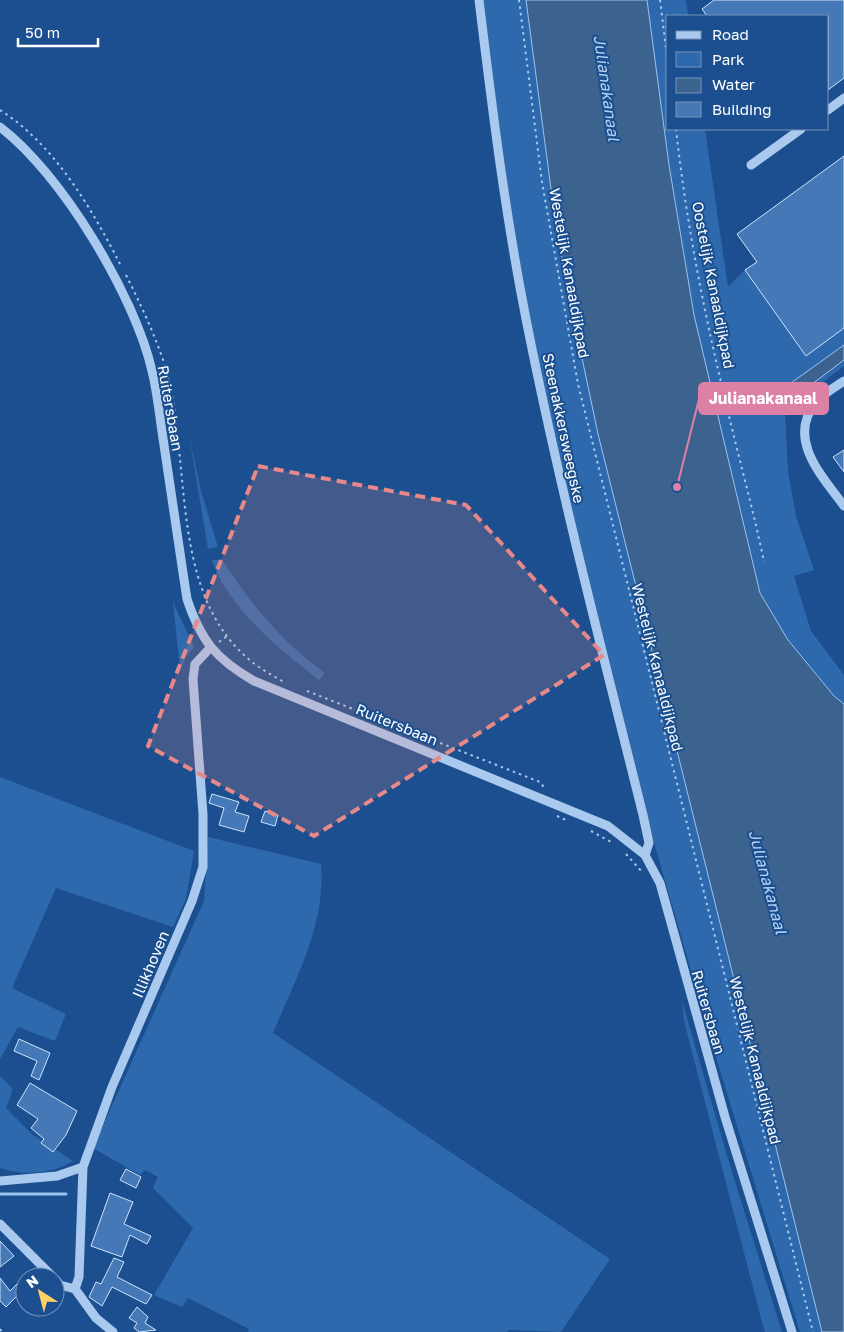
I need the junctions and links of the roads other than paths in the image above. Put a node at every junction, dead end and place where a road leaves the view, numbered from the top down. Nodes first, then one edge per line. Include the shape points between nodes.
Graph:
1 (479, 0) edge
2 (844, 98) edge
3 (829, 109) edge
4 (0, 127) edge
5 (800, 130) edge
6 (751, 165) dead end
7 (844, 381) edge
8 (844, 506) edge
9 (210, 648) junction
10 (645, 855) junction
11 (83, 1167) junction
12 (0, 1181) edge
13 (0, 1224) edge
14 (43, 1267) edge
15 (65, 1286) edge
16 (75, 1289) junction
17 (113, 1332) edge
18 (792, 1332) edge

1 - 10 street, Steenakkersweegske via 498,160 526,317 556,463 643,815 649,843
2 - 3 street
4 - 9 street, Ruitersbaan via 28,150 54,180 111,272 139,332 152,370 187,599 193,618
5 - 6 street
7 - 8 street via 817,401 807,416 805,436 809,457
9 - 10 street, Ruitersbaan via 230,667 254,681 608,826
9 - 11 street, Illikhoven via 195,664 193,679 203,814 202,867 192,901 112,1087
10 - 18 street, Ruitersbaan via 660,883 725,1117
11 - 12 street via 57,1176
11 - 16 street, Illikhoven via 79,1277
13 - 14 street
15 - 16 street
16 - 17 street via 96,1318

